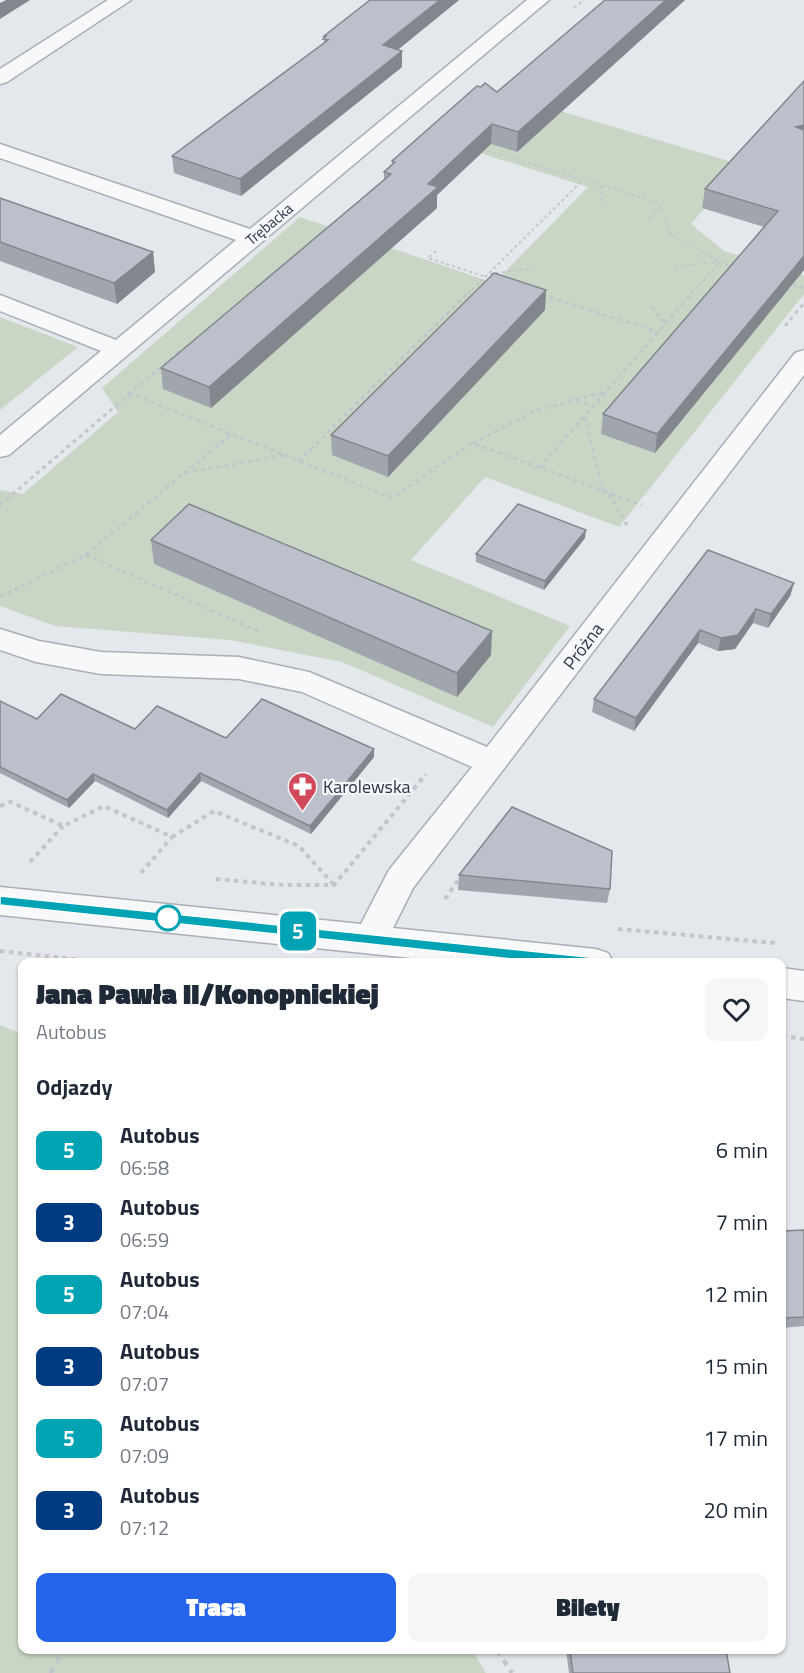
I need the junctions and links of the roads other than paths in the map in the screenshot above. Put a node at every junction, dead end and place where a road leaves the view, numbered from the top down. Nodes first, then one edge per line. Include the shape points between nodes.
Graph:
1 (121, 0) edge
2 (539, 0) edge
3 (0, 78) edge
4 (0, 151) edge
5 (253, 238) junction
6 (0, 302) edge
7 (120, 350) junction
8 (804, 358) edge
9 (0, 449) edge
10 (0, 639) edge
11 (493, 763) junction
12 (0, 901) edge
13 (371, 938) junction
14 (551, 958) edge
15 (786, 984) edge
16 (804, 986) edge

1 - 3 street
2 - 5 street, Trębacka
4 - 5 street
5 - 7 street, Trębacka
6 - 7 street
7 - 9 street, Trębacka
8 - 11 street, Próżna
10 - 11 street via 36,651 101,663 239,668 309,683
11 - 13 street, Próżna via 401,879
12 - 13 street
13 - 14 street
15 - 16 street

